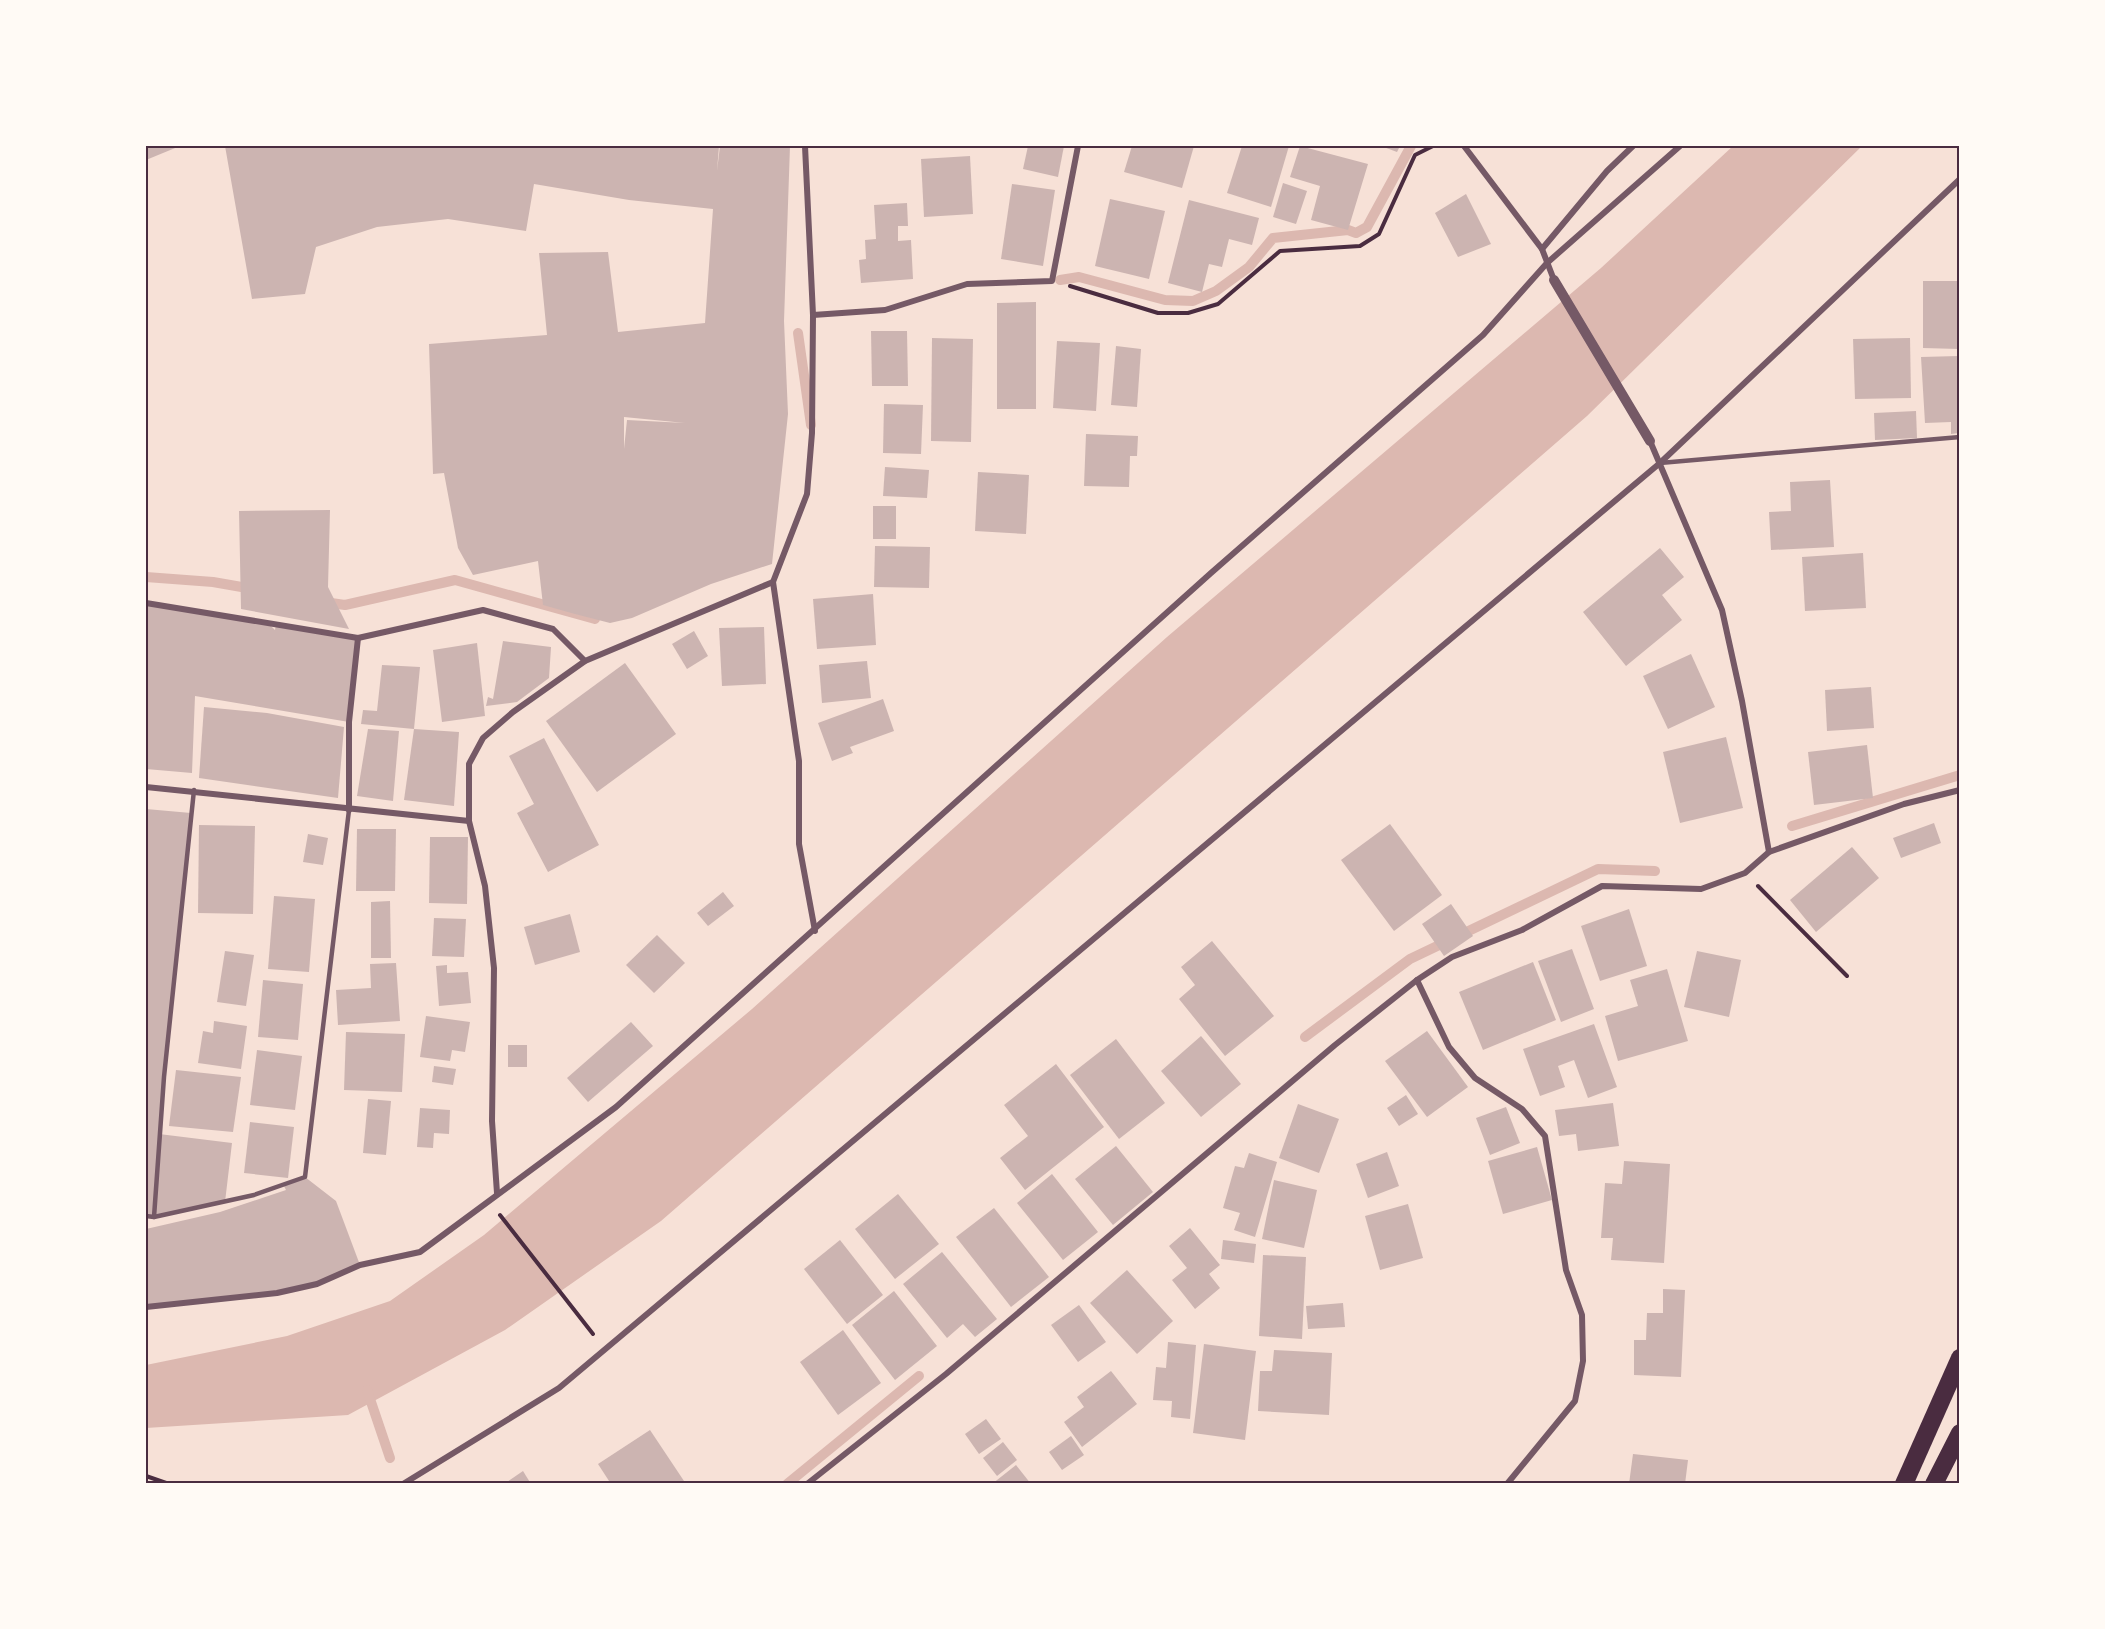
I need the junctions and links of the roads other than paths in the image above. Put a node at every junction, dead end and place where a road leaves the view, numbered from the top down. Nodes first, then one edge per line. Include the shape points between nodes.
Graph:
1 (805, 146) edge
2 (1078, 146) edge
3 (1464, 146) edge
4 (1633, 146) edge
5 (1680, 146) edge
6 (1959, 179) edge
7 (1542, 249) junction
8 (1547, 263) junction
9 (1554, 280) joint
10 (813, 315) junction
11 (1959, 437) edge
12 (1650, 441) joint
13 (1660, 463) junction
14 (773, 582) junction
15 (146, 603) edge
16 (358, 638) junction
17 (585, 661) junction
18 (146, 787) edge
19 (194, 790) junction
20 (1959, 790) edge
21 (349, 810) junction
22 (469, 821) junction
23 (1768, 852) junction
24 (816, 930) junction
25 (1417, 980) junction
26 (497, 1193) junction
27 (146, 1216) edge
28 (154, 1217) junction
29 (146, 1307) edge
30 (1959, 1358) edge
31 (1959, 1433) edge
32 (403, 1484) edge
33 (807, 1484) edge
34 (1507, 1484) edge
35 (1904, 1484) edge
36 (1934, 1484) edge

1 - 10 street
2 - 10 street via 1052,281 967,284 885,310
3 - 7 street
4 - 7 street
5 - 8 street
6 - 13 street
7 - 8 street
8 - 9 street
8 - 24 street via 1483,335 1211,573
9 - 12 street
10 - 14 street via 807,494
11 - 13 lane
12 - 13 street
13 - 23 street via 1722,610
13 - 32 street via 559,1388
14 - 17 street
14 - 24 street via 799,761 799,844
15 - 16 street
16 - 17 street via 483,610 553,629
16 - 21 street via 349,722
17 - 22 street via 483,738 470,764
18 - 19 street
19 - 21 street
19 - 28 lane via 164,1077
20 - 23 street via 1904,804
21 - 22 street
21 - 28 lane via 305,1177 235,1200
22 - 26 street via 485,886 494,968 492,1121
23 - 25 street via 1745,873 1701,889 1602,886 1522,930 1452,957
24 - 26 street via 616,1107
25 - 33 street via 1335,1044 946,1374
25 - 34 street via 1449,1047 1475,1078 1522,1109 1545,1136 1566,1270 1582,1315 1583,1361 1575,1401
26 - 29 street via 420,1252 360,1265 318,1284 278,1293
27 - 28 lane
30 - 35 highway
31 - 36 highway

